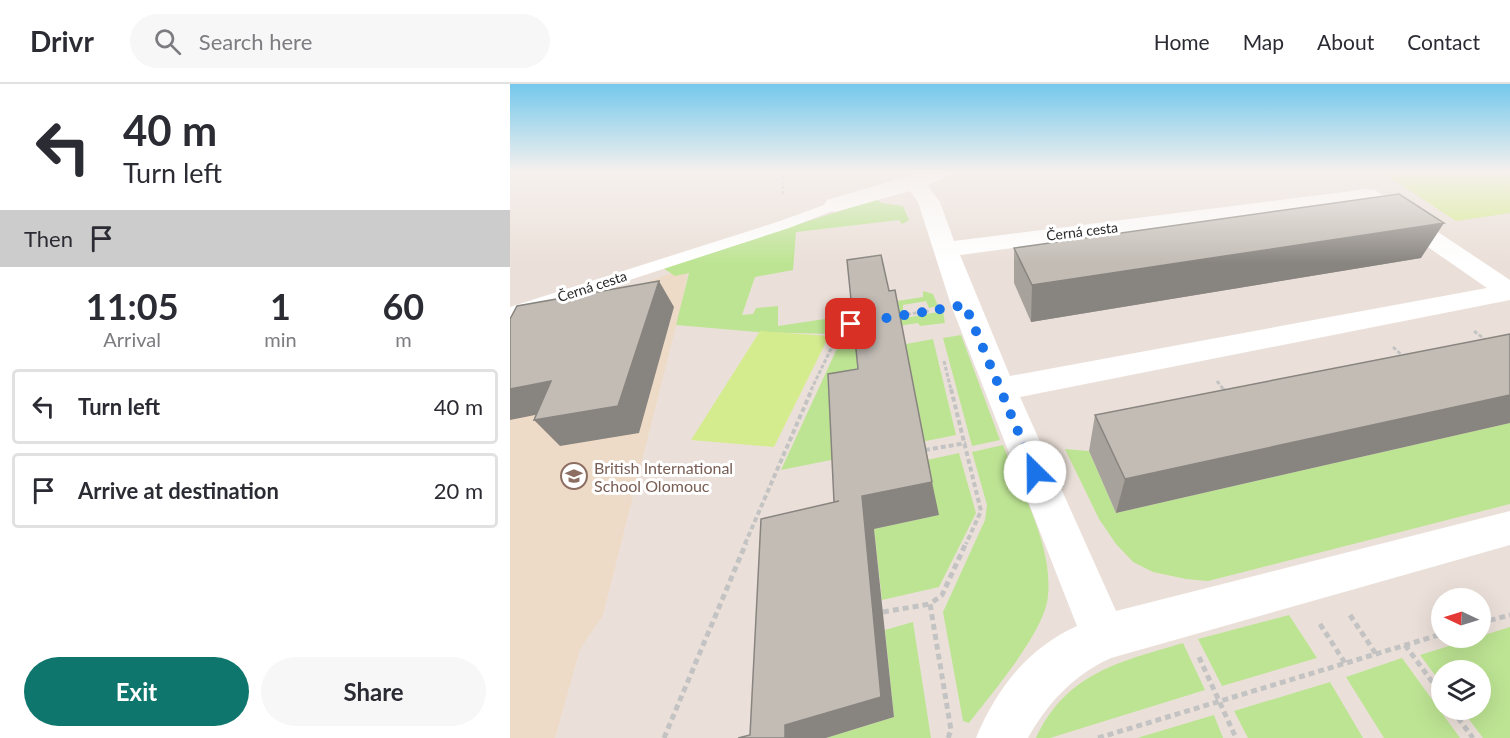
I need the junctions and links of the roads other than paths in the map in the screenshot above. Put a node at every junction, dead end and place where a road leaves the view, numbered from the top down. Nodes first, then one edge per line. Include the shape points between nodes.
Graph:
1 (847, 202) edge
2 (929, 202) edge
3 (1316, 202) edge
4 (1377, 202) edge
5 (835, 205) joint
6 (947, 249) junction
7 (1510, 292) edge
8 (514, 317) edge
9 (1000, 389) junction
10 (1510, 528) edge
11 (1104, 637) junction
12 (1001, 738) edge

1 - 5 street, Černá cesta
2 - 6 street
3 - 6 street, Černá cesta
4 - 7 street, Černá cesta
5 - 8 lane, Černá cesta
6 - 9 street
7 - 9 street, Černá cesta
9 - 11 street
10 - 11 street
11 - 12 street via 1063,658 1034,688

